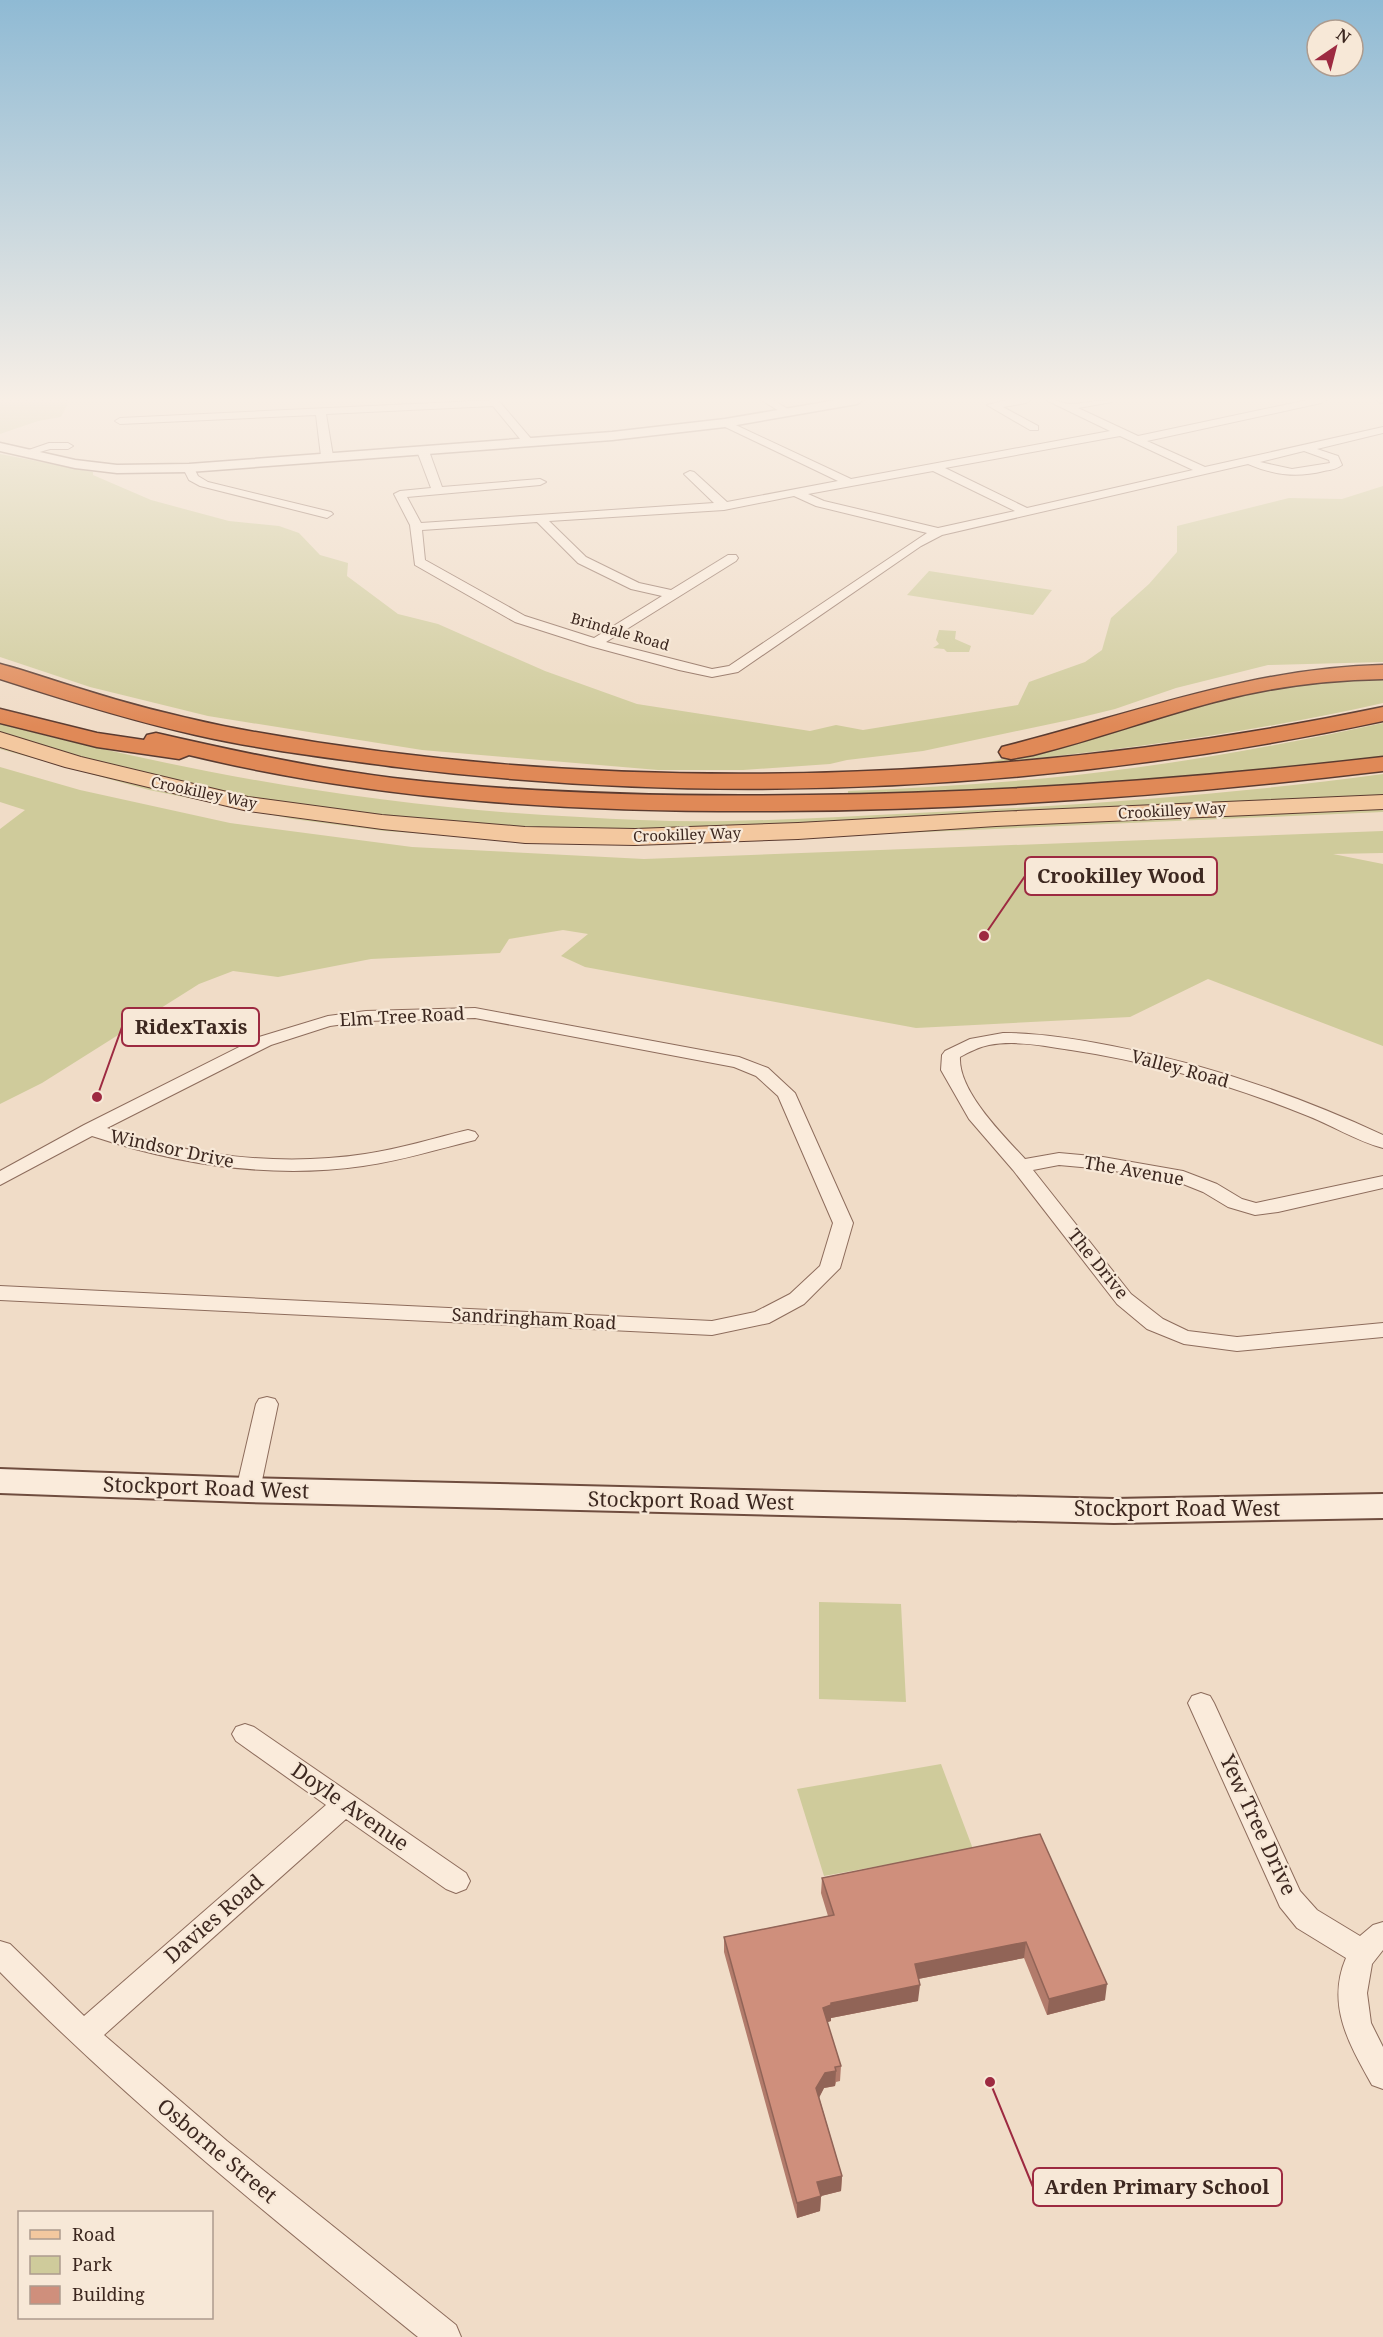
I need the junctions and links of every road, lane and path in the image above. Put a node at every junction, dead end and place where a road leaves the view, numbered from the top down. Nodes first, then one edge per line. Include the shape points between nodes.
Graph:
1 (307, 509) edge
2 (407, 509) edge
3 (681, 509) edge
4 (841, 509) edge
5 (1020, 509) edge
6 (1039, 509) edge
7 (1026, 512) junction
8 (327, 514) dead end
9 (540, 519) junction
10 (416, 527) junction
11 (938, 532) junction
12 (732, 558) dead end
13 (674, 595) junction
14 (595, 643) junction
15 (0, 671) edge
16 (1383, 672) edge
17 (0, 694) edge
18 (1383, 714) edge
19 (0, 716) edge
20 (0, 739) edge
21 (0, 755) edge
22 (220, 757) junction
23 (1383, 764) edge
24 (759, 781) junction
25 (1383, 802) edge
26 (1383, 816) edge
27 (968, 1045) joint
28 (762, 1072) joint
29 (91, 1129) junction
30 (468, 1136) dead end
31 (1383, 1142) edge
32 (1020, 1166) junction
33 (0, 1179) edge
34 (1383, 1182) edge
35 (0, 1293) edge
36 (1383, 1330) edge
37 (267, 1404) dead end
38 (0, 1481) edge
39 (248, 1490) junction
40 (1383, 1506) edge
41 (1201, 1703) dead end
42 (245, 1734) dead end
43 (345, 1804) junction
44 (456, 1881) dead end
45 (1372, 1943) edge
46 (0, 1953) edge
47 (83, 2035) junction
48 (1383, 2075) edge
49 (444, 2337) edge

1 - 8 street
2 - 10 street, Brindale Road
3 - 9 street
4 - 11 street
5 - 7 street
6 - 7 street
7 - 11 street
9 - 10 street
9 - 13 street via 582,560 635,586
10 - 14 street, Brindale Road via 419,562 520,619
11 - 14 street, Brindale Road via 733,669 712,673
12 - 13 street
13 - 14 street
15 - 24 highway via 148,716 307,748 493,771 592,778
16 - 24 highway via 1307,675 1252,685 1017,751 878,769 788,774
17 - 22 highway
18 - 24 highway via 1167,753 973,773
19 - 22 highway via 97,740
20 - 25 main road, Crookilley Way via 178,789 248,804 525,835 635,837
21 - 26 main road, Crookilley Way via 208,811 313,828 513,847 619,849
22 - 23 highway via 339,778 461,793 702,805 1010,797 1179,786
27 - 31 street, Valley Road via 994,1038 1061,1042 1152,1058 1332,1117
27 - 32 street, The Drive via 951,1055 950,1070 976,1115
28 - 29 street, Elm Tree Road via 739,1062 475,1013 366,1016 328,1021 265,1041
28 - 35 street, Sandringham Road via 786,1093 843,1223 830,1268 797,1299 761,1318 712,1328
29 - 30 street, Windsor Drive via 191,1156 232,1164 278,1166 366,1160
29 - 33 street, Elm Tree Road
32 - 34 street, The Avenue via 1059,1159 1184,1177 1255,1209
32 - 36 street, The Drive via 1124,1299 1155,1324 1184,1337 1237,1344
37 - 39 street
38 - 39 main road, Stockport Road West
39 - 40 main road, Stockport Road West via 1103,1510
41 - 45 street, Yew Tree Drive via 1290,1899 1307,1919
42 - 43 street, Doyle Avenue
43 - 44 street, Doyle Avenue
43 - 47 street, Davies Road
45 - 48 street, Yew Tree Drive via 1352,1979 1354,2018
46 - 47 street, Osborne Street
47 - 49 street, Osborne Street via 192,2131

